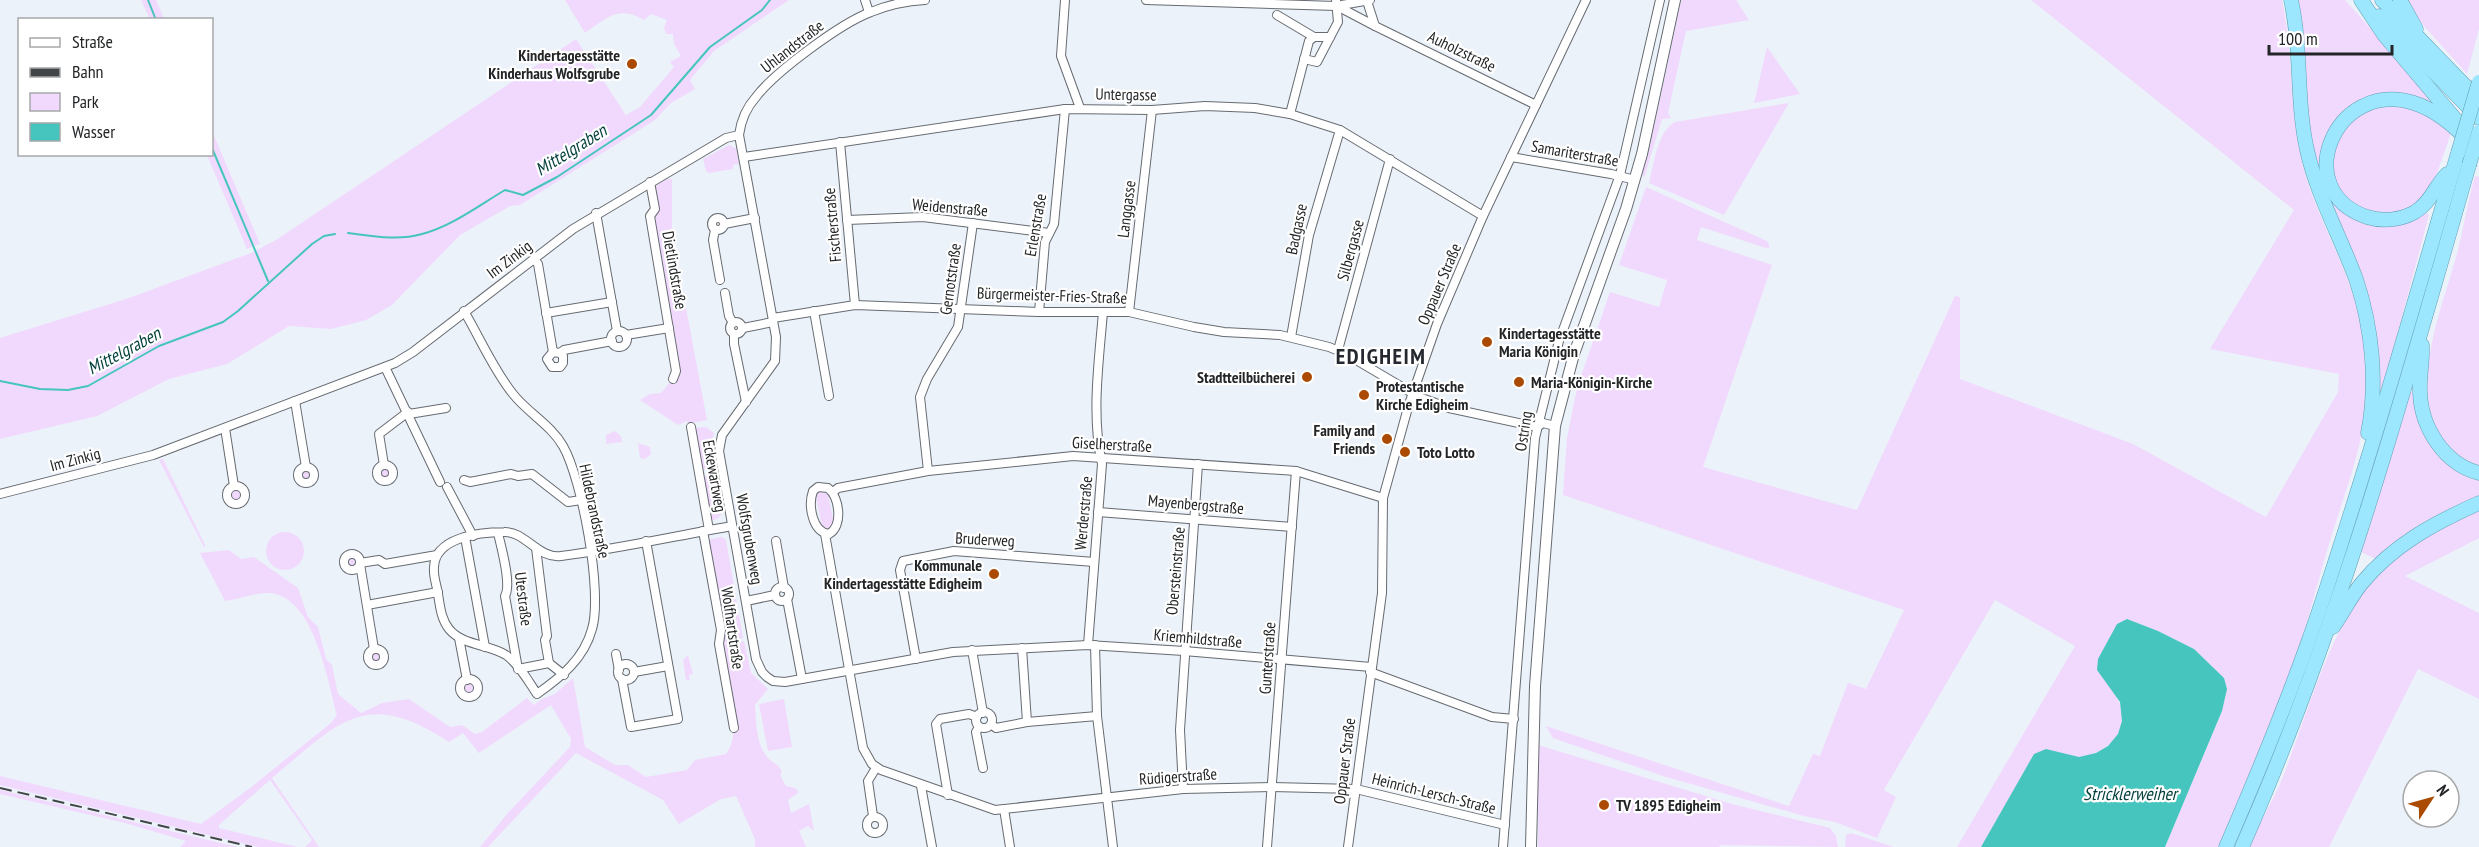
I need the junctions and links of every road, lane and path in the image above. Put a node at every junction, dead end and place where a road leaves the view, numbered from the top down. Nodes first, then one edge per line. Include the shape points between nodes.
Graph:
1 (865, 0) edge
2 (925, 0) edge
3 (1065, 0) edge
4 (1146, 0) edge
5 (1586, 0) edge
6 (1660, 0) edge
7 (1675, 0) edge
8 (2291, 0) edge
9 (2362, 0) edge
10 (2382, 0) edge
11 (2400, 0) edge
12 (1369, 1) edge
13 (1253, 2) edge
14 (1336, 3) edge
15 (869, 12) junction
16 (1276, 15) dead end
17 (1373, 24) junction
18 (1330, 36) junction
19 (1314, 37) junction
20 (2420, 39) junction
21 (1304, 59) junction
22 (2479, 81) edge
23 (2479, 100) edge
24 (1536, 105) junction
25 (1080, 108) junction
26 (1065, 109) junction
27 (1152, 110) junction
28 (1290, 114) junction
29 (2479, 117) edge
30 (1340, 130) junction
31 (2479, 132) edge
32 (739, 135) junction
33 (840, 142) junction
34 (2478, 150) edge
35 (744, 157) junction
36 (1511, 157) junction
37 (1390, 159) junction
38 (2453, 169) junction
39 (1620, 175) junction
40 (1635, 180) junction
41 (650, 182) junction
42 (596, 213) junction
43 (1483, 216) junction
44 (755, 218) junction
45 (847, 220) junction
46 (973, 223) junction
47 (1049, 233) junction
48 (534, 259) junction
49 (720, 280) dead end
50 (725, 293) dead end
51 (612, 302) junction
52 (855, 305) junction
53 (962, 307) junction
54 (464, 311) junction
55 (814, 311) junction
56 (1039, 312) junction
57 (1103, 312) junction
58 (1129, 312) junction
59 (546, 313) junction
60 (773, 320) junction
61 (733, 323) junction
62 (669, 328) junction
63 (742, 328) junction
64 (617, 331) junction
65 (2421, 331) junction
66 (734, 334) junction
67 (626, 335) junction
68 (1291, 337) junction
69 (612, 341) junction
70 (1338, 350) junction
71 (385, 367) junction
72 (672, 380) dead end
73 (1413, 393) junction
74 (828, 396) dead end
75 (295, 401) junction
76 (746, 402) junction
77 (446, 408) dead end
78 (408, 413) junction
79 (1556, 426) junction
80 (691, 427) dead end
81 (1537, 427) junction
82 (225, 428) junction
83 (1101, 458) junction
84 (1198, 464) junction
85 (384, 465) dead end
86 (306, 467) dead end
87 (928, 471) junction
88 (1296, 471) junction
89 (2364, 473) junction
90 (2479, 473) edge
91 (464, 480) dead end
92 (234, 486) dead end
93 (835, 490) junction
94 (0, 494) edge
95 (1383, 498) junction
96 (580, 500) junction
97 (2479, 503) edge
98 (1098, 512) junction
99 (1194, 519) junction
100 (732, 526) junction
101 (1292, 527) junction
102 (706, 530) junction
103 (498, 532) junction
104 (826, 536) junction
105 (469, 537) junction
106 (646, 541) junction
107 (776, 541) dead end
108 (536, 548) junction
109 (590, 550) junction
110 (2346, 553) junction
111 (437, 555) junction
112 (1094, 562) junction
113 (784, 588) junction
114 (438, 592) junction
115 (775, 595) junction
116 (787, 598) junction
117 (746, 601) junction
118 (367, 605) junction
119 (459, 638) junction
120 (2323, 641) junction
121 (1091, 645) junction
122 (485, 647) junction
123 (1022, 648) junction
124 (374, 649) dead end
125 (972, 650) junction
126 (1184, 651) junction
127 (616, 654) dead end
128 (916, 659) junction
129 (1282, 661) junction
130 (549, 663) junction
131 (668, 666) junction
132 (518, 669) junction
133 (850, 670) junction
134 (1370, 670) junction
135 (634, 672) junction
136 (620, 674) junction
137 (564, 675) junction
138 (802, 679) junction
139 (467, 680) dead end
140 (773, 681) joint
141 (537, 694) joint
142 (980, 715) junction
143 (1097, 716) junction
144 (1514, 719) junction
145 (1027, 722) junction
146 (991, 724) junction
147 (980, 727) junction
148 (734, 728) dead end
149 (876, 768) junction
150 (983, 768) dead end
151 (921, 786) junction
152 (1272, 787) junction
153 (1183, 789) junction
154 (1356, 789) junction
155 (948, 795) junction
156 (1106, 796) junction
157 (1004, 809) junction
158 (873, 816) dead end
159 (1505, 825) junction
160 (932, 847) edge
161 (1010, 847) edge
162 (1113, 847) edge
163 (1267, 847) edge
164 (1348, 847) edge
165 (1503, 847) edge
166 (1531, 847) edge
167 (2226, 847) edge
168 (2242, 847) edge

1 - 15 street
2 - 15 street, Uhlandstraße
3 - 25 street via 1061,56
4 - 13 street
5 - 24 street, Oppauer Straße
6 - 39 street, Ostring
7 - 40 street, Ostring
8 - 89 highway via 2307,149 2316,182 2355,278 2369,330 2373,394
9 - 29 highway
9 - 34 highway via 2385,36
10 - 20 highway
11 - 20 highway
12 - 14 street
12 - 17 street
13 - 14 street
14 - 17 street, Auholzstraße
14 - 18 street via 1338,22
15 - 32 street, Uhlandstraße via 834,32 766,84 746,111
16 - 19 street
17 - 24 street, Auholzstraße
18 - 19 street
18 - 21 street via 1317,62
19 - 21 street
20 - 23 highway
21 - 28 street
22 - 38 highway, bridge
24 - 36 street, Oppauer Straße
25 - 26 street, Untergasse
25 - 27 street, Untergasse
26 - 33 street, Untergasse
26 - 47 street, Erlenstraße via 1054,224
27 - 28 street, Untergasse via 1205,106
27 - 58 street, Langgasse
28 - 30 street, Untergasse
30 - 37 street, Untergasse
30 - 68 street, Badgasse via 1309,234
31 - 65 highway, bridge
32 - 35 street, Wolfsgrubenweg
32 - 41 street, Im Zinkig via 726,138
33 - 35 street, Untergasse
33 - 45 street, Fischerstraße
34 - 38 highway via 2427,109 2406,102 2383,101 2367,104 2344,118 2330,139 2326,164 2342,201 2361,215 2384,220 2416,211
35 - 44 street, Wolfsgrubenweg
36 - 39 street, Samariterstraße
36 - 43 street, Oppauer Straße
37 - 43 street, Untergasse
37 - 70 street, Silbergasse
38 - 89 highway
39 - 40 street, Samariterstraße
39 - 81 street, Ostring via 1559,341
40 - 79 street, Ostring via 1574,354
41 - 42 street, Im Zinkig
41 - 62 street, Dietlindstraße via 655,209 650,216
42 - 48 street, Im Zinkig
42 - 51 street
43 - 73 street, Oppauer Straße via 1437,324
44 - 49 street via 724,224 721,230 715,230
44 - 60 street, Wolfsgrubenweg
45 - 46 street, Weidenstraße via 923,217
45 - 52 street, Fischerstraße
46 - 47 street, Weidenstraße
46 - 53 street, Gernotstraße
47 - 56 street, Erlenstraße
48 - 54 street, Im Zinkig
48 - 59 street, Dietlindstraße
50 - 61 street
51 - 59 street
51 - 64 street
52 - 53 street, Bürgermeister-Fries-Straße
52 - 55 street, Bürgermeister-Fries-Straße
53 - 56 street, Bürgermeister-Fries-Straße
53 - 87 street, Gernotstraße via 958,327 920,397
54 - 71 street, Im Zinkig via 413,352
54 - 96 street, Hildebrandstraße via 512,393 552,429 564,447
55 - 60 street, Bürgermeister-Fries-Straße
55 - 74 street
56 - 57 street, Bürgermeister-Fries-Straße
57 - 58 street, Bürgermeister-Fries-Straße
57 - 83 street, Werderstraße via 1098,383
58 - 68 street, Bürgermeister-Fries-Straße via 1224,332
59 - 69 street, Dietlindstraße via 556,352
60 - 63 street
60 - 76 street, Wolfsgrubenweg via 775,361
61 - 63 street
61 - 66 street via 730,328
62 - 67 street, Dietlindstraße
62 - 72 street, Dietlindstraße via 676,371
63 - 66 street via 740,334
64 - 67 street
64 - 69 street
65 - 90 highway via 2420,394 2425,418 2449,457
65 - 110 highway
66 - 76 street
67 - 69 street, Dietlindstraße via 622,346
68 - 70 street, Bürgermeister-Fries-Straße
70 - 73 street, Bürgermeister-Fries-Straße
71 - 75 street, Im Zinkig
71 - 78 street
73 - 81 street, Bürgermeister-Fries-Straße via 1449,408
73 - 95 street, Oppauer Straße
75 - 82 street, Im Zinkig
75 - 86 street
76 - 100 street, Wolfsgrubenweg via 722,435 719,451
77 - 78 street
78 - 85 street via 379,434
78 - 105 street
79 - 81 street, Bürgermeister-Fries-Straße via 1543,423
79 - 166 street, Ostring via 1535,686
80 - 102 street, Eckewartweg
81 - 144 street, Ostring
82 - 92 street
82 - 94 street, Im Zinkig via 153,455
83 - 84 street, Giselherstraße
83 - 87 street, Giselherstraße via 1073,456
83 - 98 street, Werderstraße
84 - 88 street, Giselherstraße
84 - 99 street, Obersteinstraße
87 - 93 street, Giselherstraße
88 - 95 street, Giselherstraße
88 - 101 street, Gunterstraße
89 - 110 highway
91 - 96 street via 532,474 568,502
93 - 104 street via 839,521
93 - 104 street, Giselherstraße via 822,486 811,494 815,523
95 - 134 street, Oppauer Straße via 1382,593
96 - 109 street, Hildebrandstraße
97 - 120 highway via 2418,533 2376,567
98 - 99 street, Mayenbergstraße
98 - 112 street, Werderstraße
99 - 101 street, Mayenbergstraße
99 - 126 street, Obersteinstraße
100 - 102 street
100 - 117 street, Wolfsgrubenweg
101 - 129 street, Gunterstraße
102 - 106 street
102 - 148 street, Wolfhartstraße via 721,630 719,644
103 - 105 street, Utestraße
103 - 108 street, Utestraße via 518,535
103 - 132 street, Utestraße
104 - 133 street
105 - 111 street, Utestraße via 447,543
105 - 122 street
106 - 109 street
106 - 131 street
107 - 113 street
108 - 109 street, Utestraße via 555,556
108 - 130 street, Utestraße
109 - 137 street, Hildebrandstraße via 596,599 592,629 580,655
110 - 120 highway
110 - 167 highway
111 - 114 street via 434,568
111 - 118 street, Utestraße via 360,564
112 - 121 street, Werderstraße
112 - 128 street, Bruderweg via 955,551 903,561 900,570
113 - 115 street via 777,589
113 - 116 street
114 - 118 street
114 - 119 street via 442,618
115 - 116 street via 781,600
115 - 117 street
116 - 138 street
117 - 140 street, Wolfsgrubenweg via 758,666
118 - 124 street
119 - 122 street, Utestraße
119 - 139 street
120 - 168 highway
121 - 123 street, Kriemhildstraße
121 - 126 street, Kriemhildstraße
121 - 143 street, Werderstraße
122 - 132 street, Utestraße via 507,656
123 - 125 street, Kriemhildstraße
123 - 145 street
125 - 128 street, Kriemhildstraße
125 - 142 street
126 - 129 street, Kriemhildstraße
126 - 153 street, Obersteinstraße via 1180,730
127 - 136 street
128 - 133 street, Kriemhildstraße
129 - 134 street, Kriemhildstraße
129 - 152 street, Gunterstraße
130 - 132 street
130 - 137 street
131 - 135 street
131 - 136 street via 678,719 631,728
132 - 141 street, Utestraße
133 - 138 street, Kriemhildstraße
133 - 149 street via 863,748
134 - 144 street, Kriemhildstraße via 1492,717
134 - 154 street, Oppauer Straße
135 - 136 street via 629,680
135 - 136 street via 628,664 623,665
137 - 141 street, Hildebrandstraße
138 - 140 street, Kriemhildstraße
142 - 146 street via 991,717
142 - 147 street via 976,722
142 - 155 street via 940,719 936,724
143 - 145 street
143 - 156 street, Werderstraße
144 - 159 street, Ostring
145 - 146 street via 996,728
146 - 147 street
147 - 150 street via 976,732
149 - 151 street, Rüdigerstraße
149 - 158 street via 867,781
151 - 155 street, Rüdigerstraße
151 - 160 street
152 - 153 street, Rüdigerstraße
152 - 154 street, Rüdigerstraße
152 - 163 street, Gunterstraße
153 - 156 street, Rüdigerstraße
154 - 159 street, Heinrich-Lersch-Straße
154 - 164 street, Oppauer Straße
155 - 157 street, Rüdigerstraße via 986,809
156 - 157 street, Rüdigerstraße
156 - 162 street, Werderstraße
157 - 161 street
159 - 165 street, Ostring

